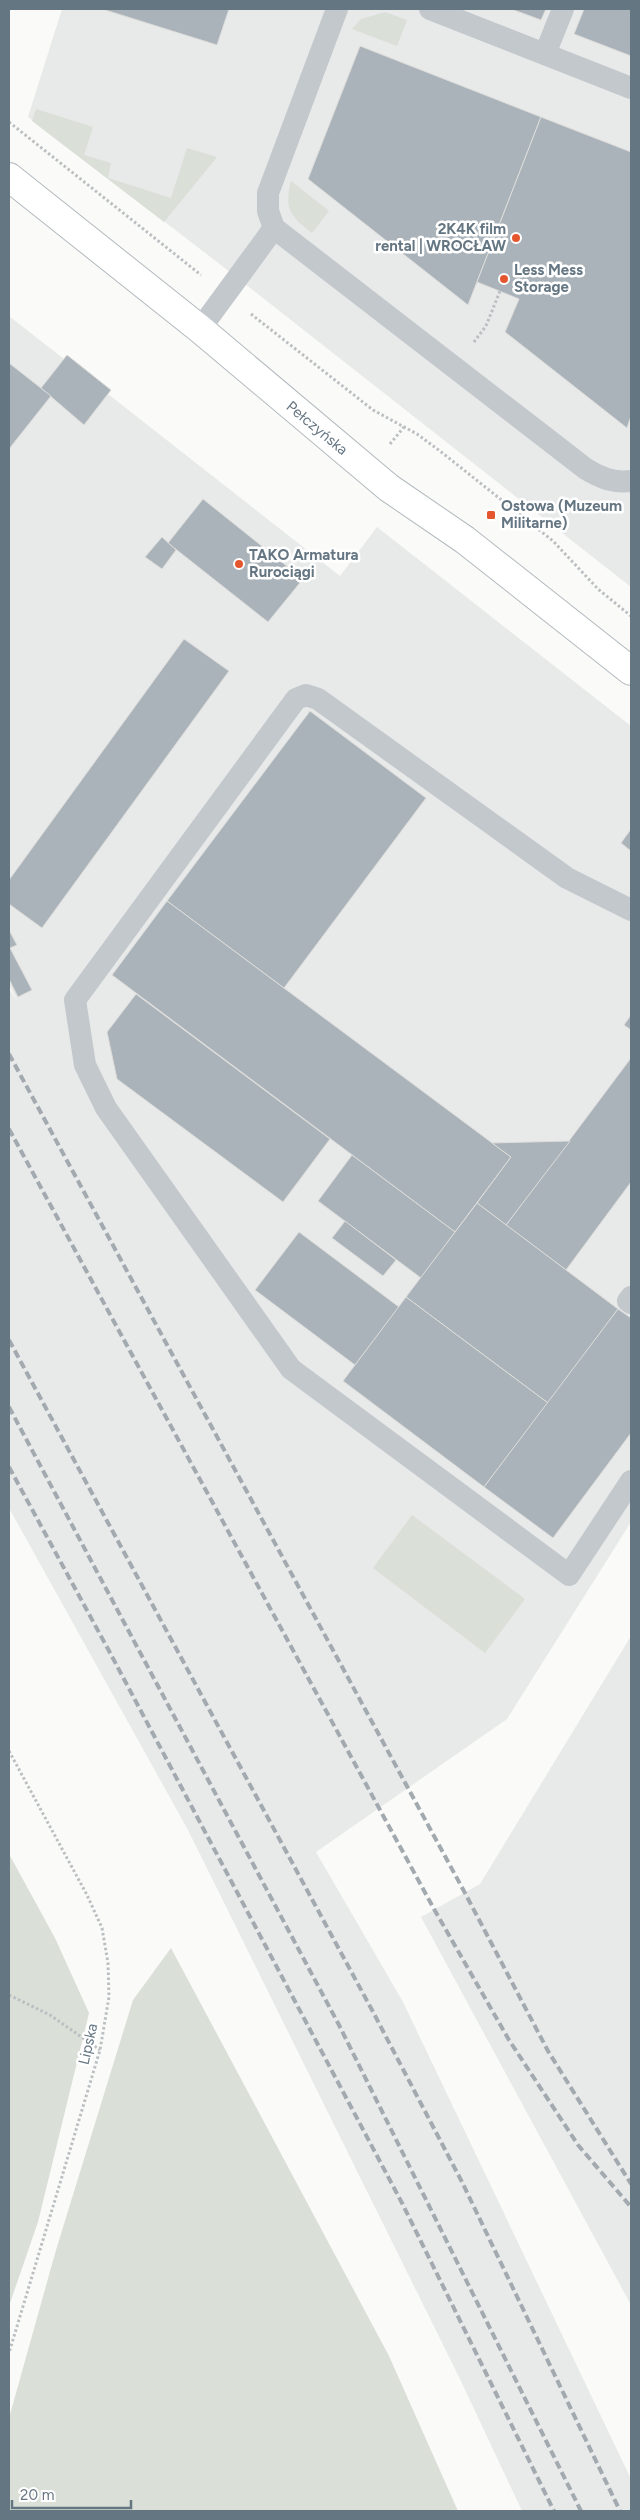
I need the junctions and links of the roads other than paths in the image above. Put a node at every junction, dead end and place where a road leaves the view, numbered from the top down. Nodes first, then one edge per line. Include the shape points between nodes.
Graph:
1 (336, 9) edge
2 (563, 9) edge
3 (440, 11) edge
4 (545, 54) junction
5 (631, 88) edge
6 (9, 177) edge
7 (274, 228) junction
8 (200, 329) junction
9 (631, 481) edge
10 (631, 671) edge
11 (631, 910) edge
12 (631, 1297) edge
13 (631, 1303) edge
14 (631, 1481) edge

1 - 7 lane via 268,193 268,211
2 - 4 lane
3 - 4 lane
4 - 5 lane
6 - 8 main road, Pełczyńska
7 - 8 lane
7 - 9 lane via 602,479
8 - 10 main road, Pełczyńska via 389,488 465,540
11 - 14 lane via 567,878 318,699 306,695 296,700 75,1000 85,1065 106,1108 291,1369 569,1575
12 - 13 lane via 628,1301

